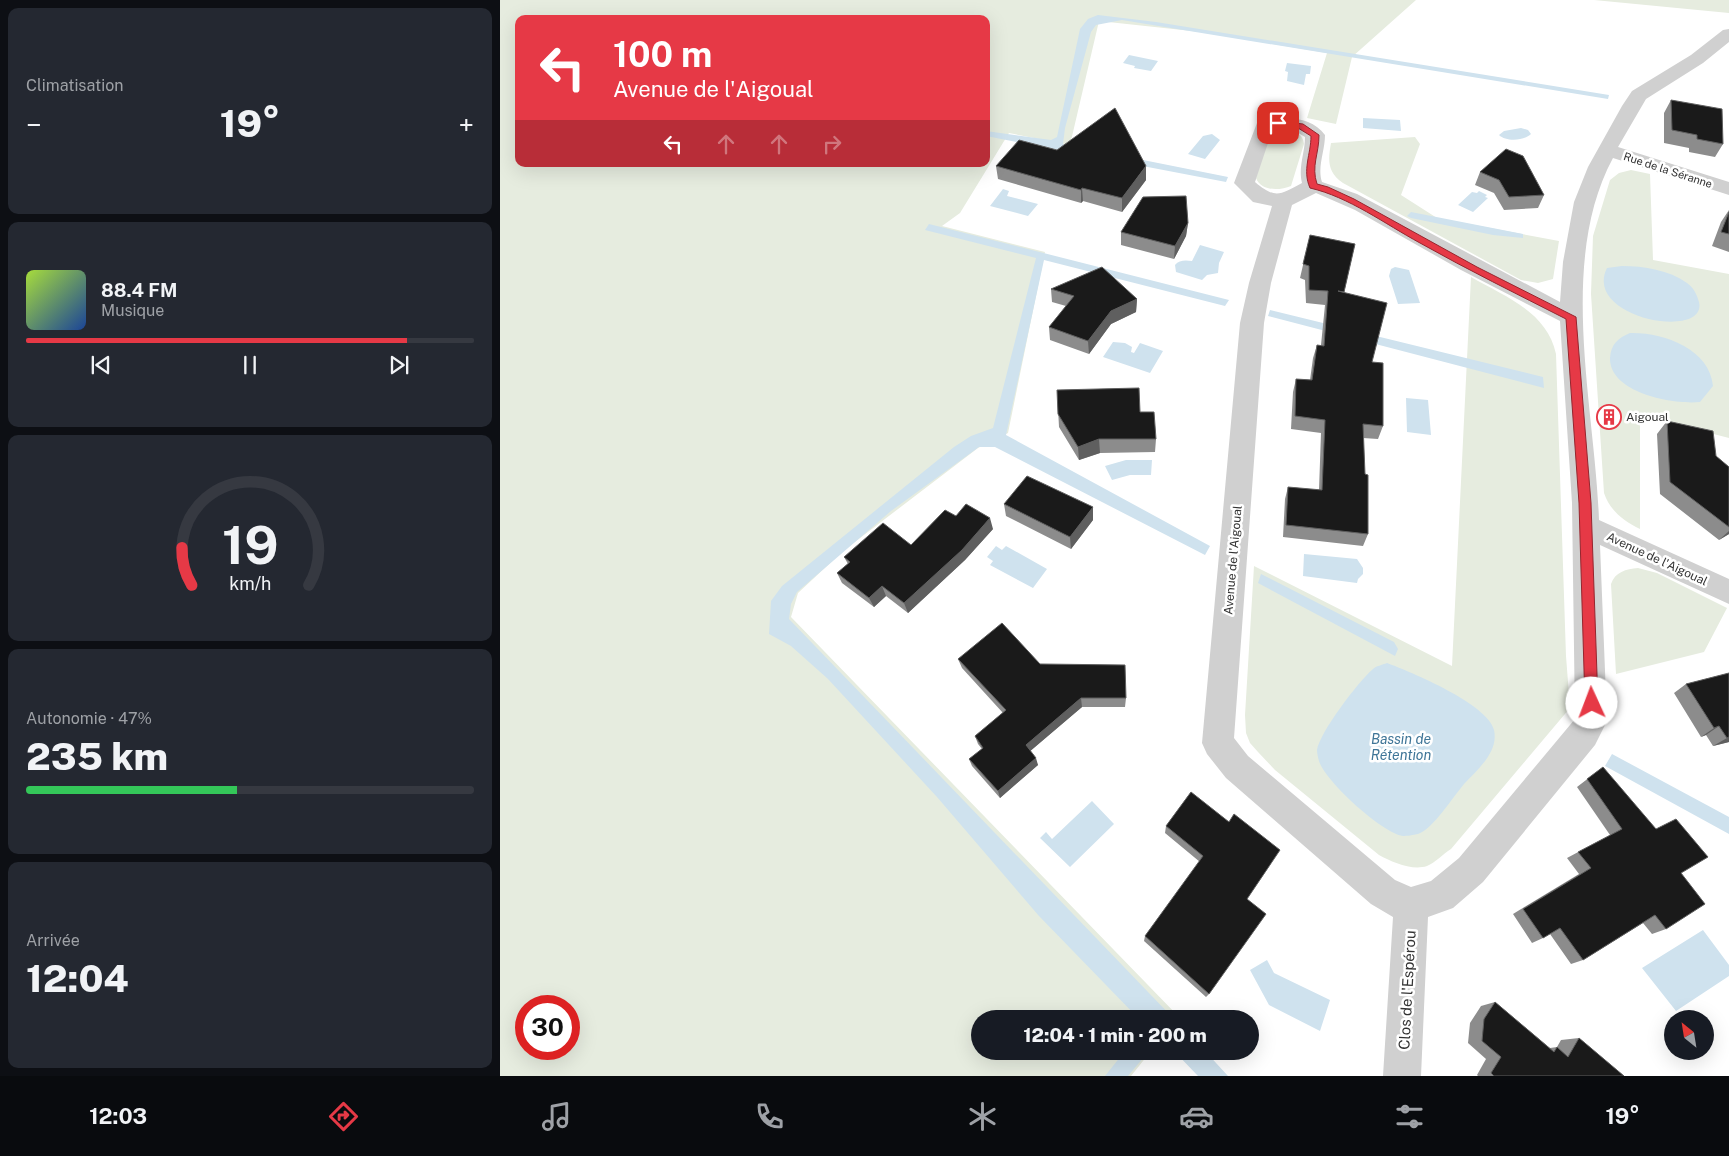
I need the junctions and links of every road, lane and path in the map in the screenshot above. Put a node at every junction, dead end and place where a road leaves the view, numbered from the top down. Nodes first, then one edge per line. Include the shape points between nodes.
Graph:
1 (1729, 34) edge
2 (1607, 150) junction
3 (1313, 186) junction
4 (1729, 189) edge
5 (1284, 202) junction
6 (1571, 317) junction
7 (1586, 526) junction
8 (1729, 592) edge
9 (1411, 905) junction
10 (1402, 1076) edge

1 - 2 street, Rue de la Séranne via 1635,99
2 - 4 street, Rue de la Séranne
2 - 6 street, Rue de la Séranne via 1584,202 1574,262
3 - 5 street
3 - 5 street via 1309,172 1315,135 1290,124 1264,127 1244,183 1260,197
3 - 6 street via 1325,188 1351,201 1474,269
5 - 9 street, Avenue de l'Aigoual via 1252,323 1218,743 1237,767 1383,892 1396,901
6 - 7 street, Avenue de l'Aigoual
7 - 8 street, Avenue de l'Aigoual
7 - 9 street, Avenue de l'Aigoual via 1591,721 1584,734 1470,870 1440,896
9 - 10 street, Clos de l'Espérou

